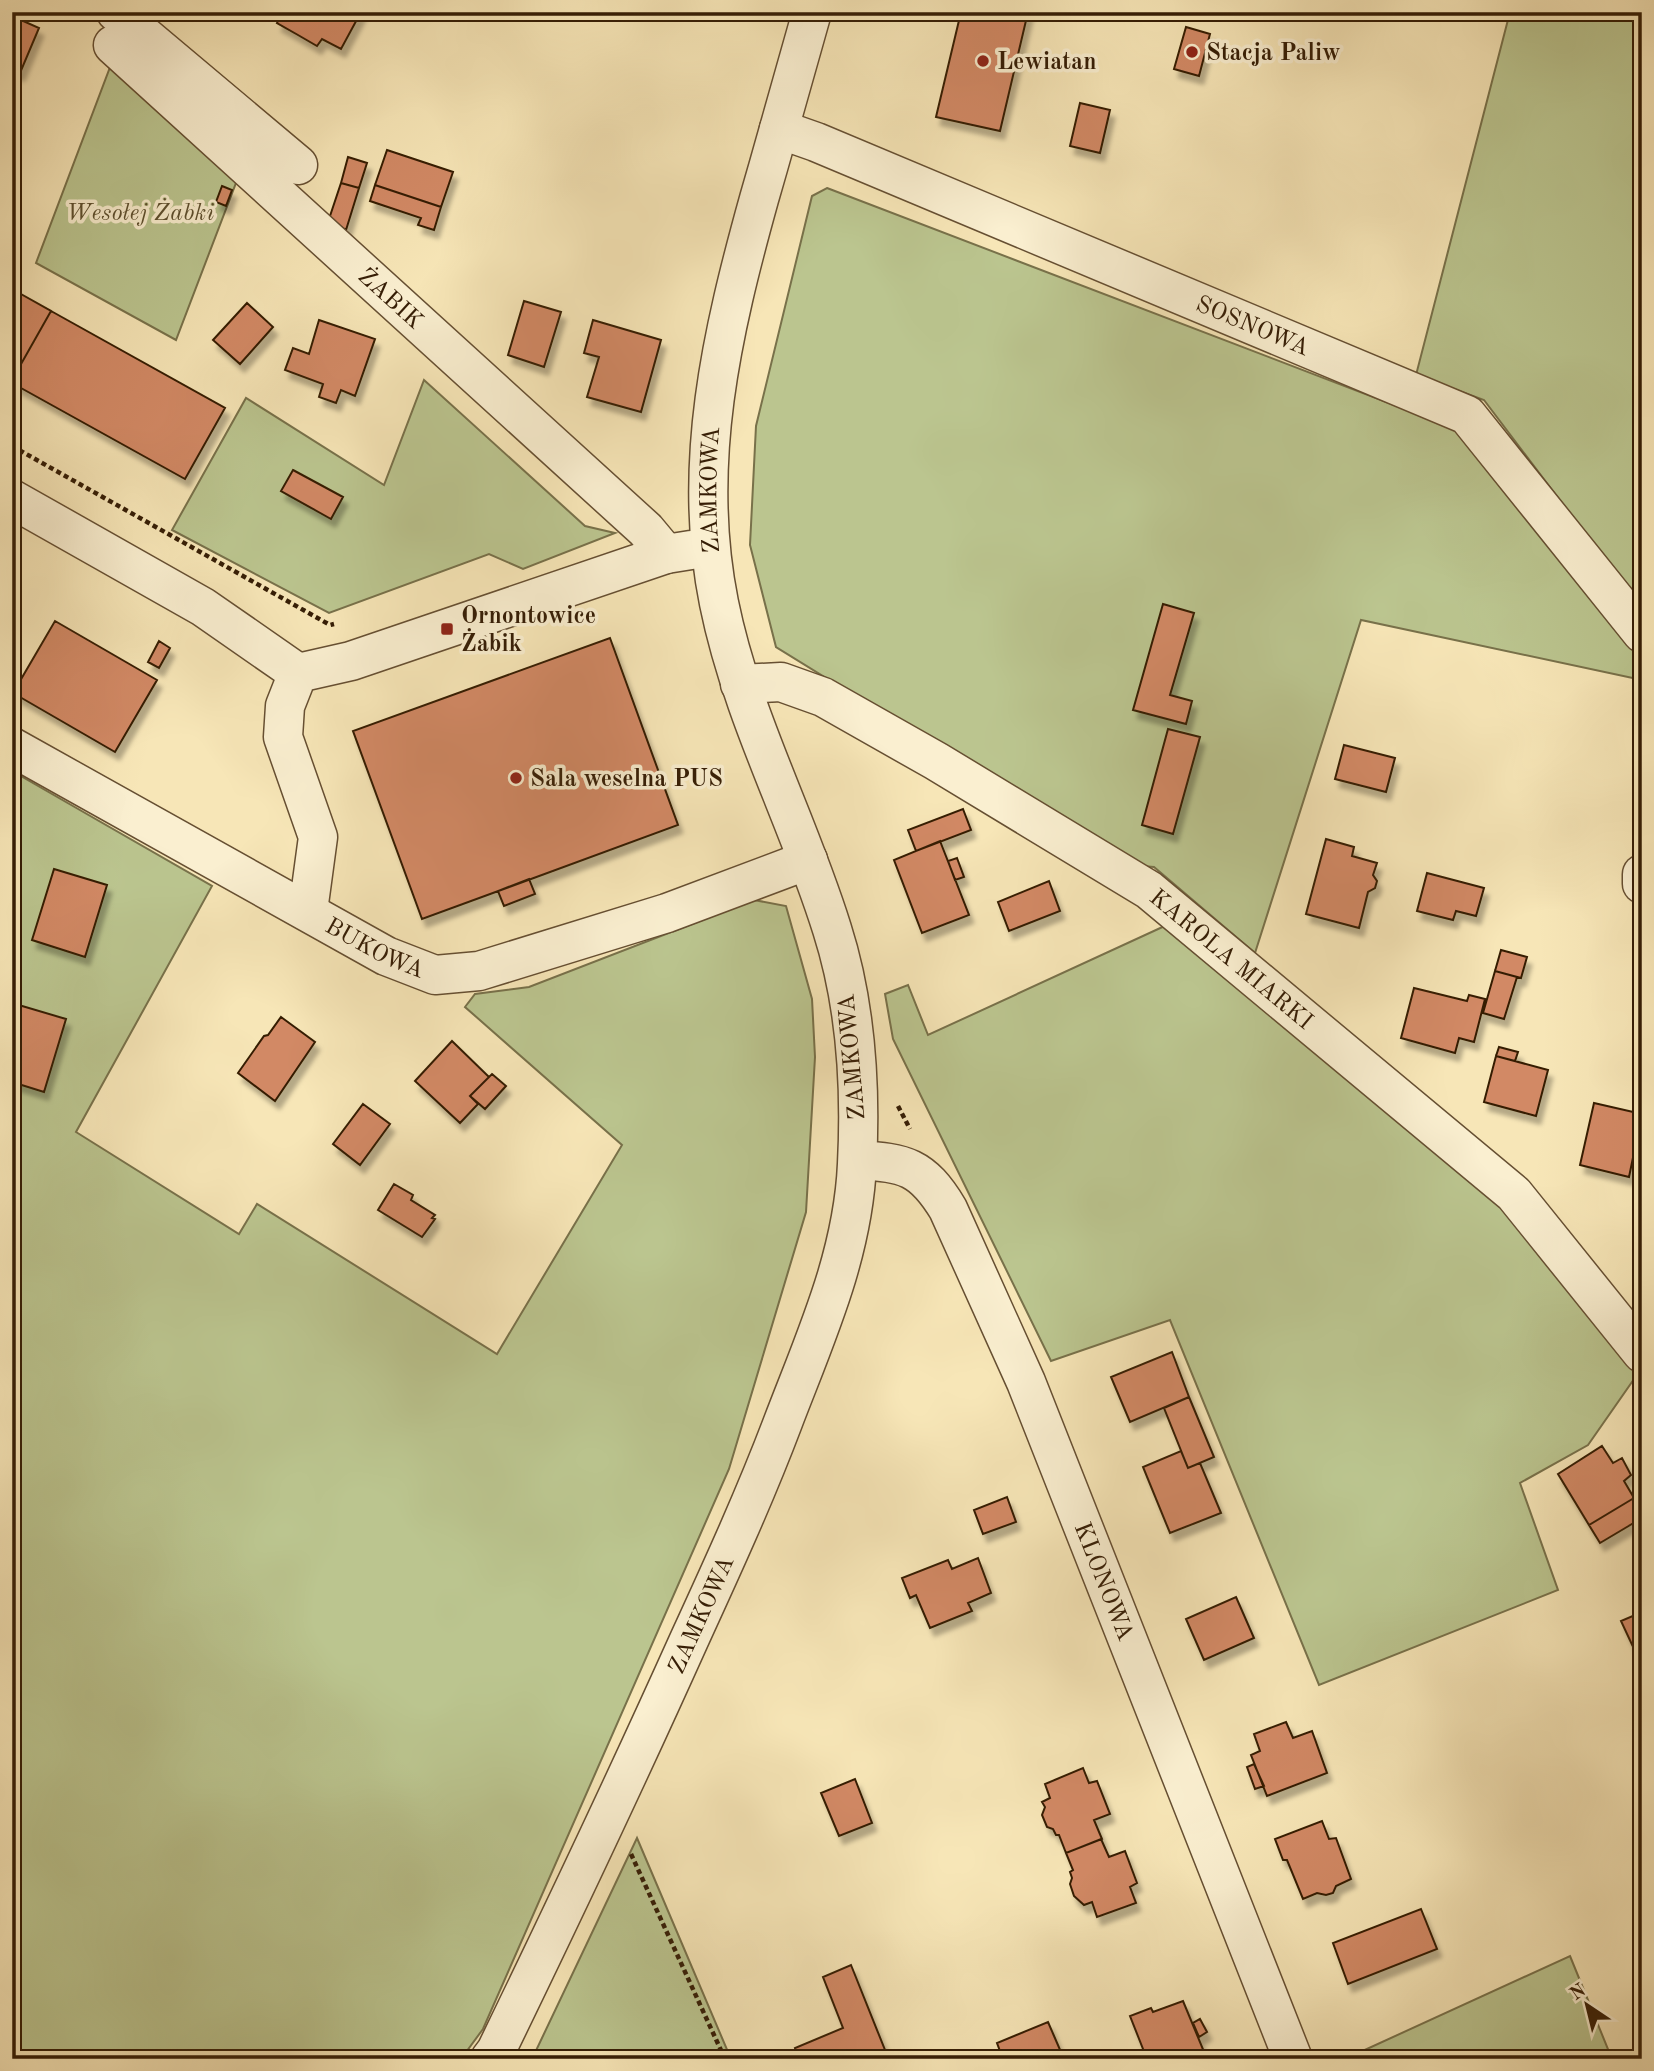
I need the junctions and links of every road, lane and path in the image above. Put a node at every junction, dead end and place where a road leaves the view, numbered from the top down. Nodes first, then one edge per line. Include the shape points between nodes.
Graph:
1 (812, 12) edge
2 (115, 29) edge
3 (779, 129) junction
4 (298, 165) dead end
5 (12, 446) edge
6 (12, 499) edge
7 (709, 547) junction
8 (666, 554) junction
9 (340, 621) dead end
10 (1642, 633) edge
11 (298, 673) junction
12 (740, 684) junction
13 (12, 747) edge
14 (808, 860) junction
15 (1642, 874) edge
16 (1642, 884) edge
17 (308, 911) junction
18 (858, 1160) junction
19 (1642, 1353) edge
20 (611, 1812) junction
21 (490, 2059) edge
22 (725, 2059) edge
23 (1293, 2059) edge

1 - 3 street, ZAMKOWA
2 - 4 street
2 - 8 street, ŻABIK via 646,530
3 - 7 street, ZAMKOWA via 726,325 713,405
3 - 10 street, SOSNOWA via 1467,415
5 - 9 path via 330,625
6 - 11 street via 203,607
7 - 8 street
7 - 12 street, ZAMKOWA
8 - 11 street via 351,662
11 - 17 street via 285,706 283,737 318,837
12 - 14 street, ZAMKOWA
12 - 19 street, KAROLA MIARKI via 781,682 822,696 1149,890 1514,1194
13 - 17 street, BUKOWA
14 - 17 street, BUKOWA via 667,913 479,971 435,975 386,956
14 - 18 street, ZAMKOWA via 848,993 857,1067
15 - 16 street
18 - 20 street, ZAMKOWA via 846,1249 829,1303 756,1492
18 - 23 street, KLONOWA via 894,1163 916,1171 935,1187 948,1209 1026,1382
20 - 21 street, ZAMKOWA
20 - 22 path

